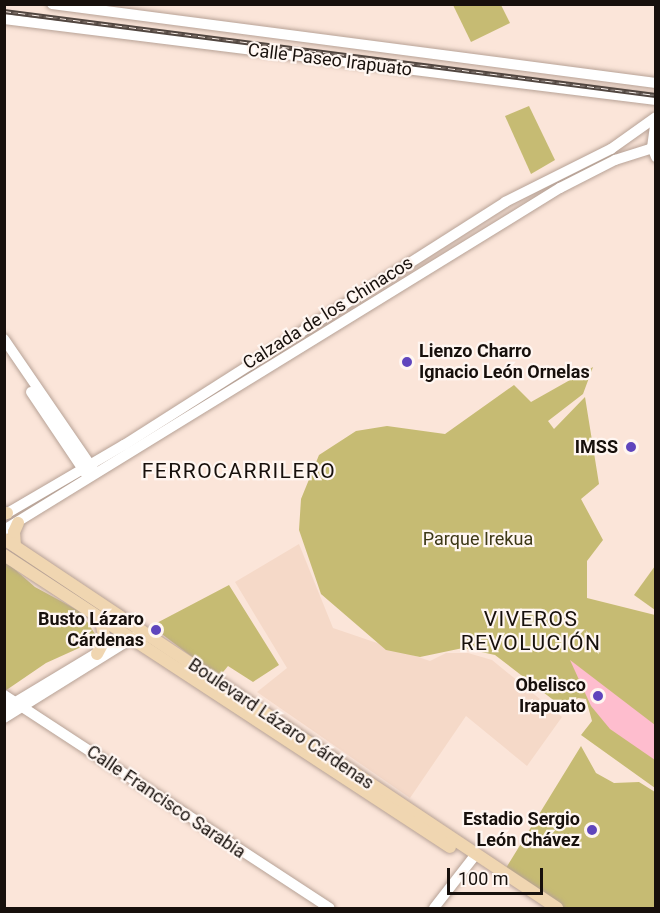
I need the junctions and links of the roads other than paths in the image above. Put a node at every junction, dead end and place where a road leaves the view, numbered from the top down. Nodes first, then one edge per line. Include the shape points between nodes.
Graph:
1 (52, 4) edge
2 (4, 20) edge
3 (656, 83) edge
4 (650, 100) edge
5 (656, 117) edge
6 (655, 153) edge
7 (572, 167) junction
8 (578, 179) junction
9 (402, 267) junction
10 (410, 279) junction
11 (4, 339) edge
12 (4, 348) edge
13 (89, 470) junction
14 (5, 514) edge
15 (18, 523) junction
16 (4, 530) edge
17 (10, 543) edge
18 (4, 555) edge
19 (100, 618) junction
20 (136, 633) junction
21 (97, 654) junction
22 (4, 695) edge
23 (40, 697) junction
24 (21, 704) junction
25 (4, 709) edge
26 (38, 715) junction
27 (4, 718) edge
28 (474, 857) junction
29 (330, 909) edge
30 (434, 909) edge
31 (543, 909) edge
32 (557, 909) edge

1 - 3 main road, Calle Paseo Irapuato
2 - 4 main road, Calle Paseo Irapuato
4 - 5 main road
5 - 6 main road
5 - 7 main road, Calzada de los Chinacos via 610,149
6 - 8 main road, Calzada de los Chinacos via 629,154
7 - 8 main road
7 - 9 main road, Calzada de los Chinacos via 506,202
8 - 10 main road, Calzada de los Chinacos
9 - 10 main road
9 - 13 main road, Calzada de los Chinacos
10 - 13 main road, Calzada de los Chinacos
11 - 13 main road
12 - 13 main road
13 - 14 main road, Calzada de los Chinacos
13 - 15 main road, Calzada de los Chinacos
15 - 16 main road, Calzada de los Chinacos
15 - 17 main road
17 - 20 main road, Boulevard Lázaro Cárdenas
18 - 19 main road, Boulevard Lázaro Cárdenas
19 - 20 main road, Boulevard Lázaro Cárdenas
19 - 21 main road via 105,639
20 - 21 main road
20 - 23 main road
20 - 28 main road, Boulevard Lázaro Cárdenas
21 - 24 main road
22 - 24 main road, Calle Francisco Sarabia
23 - 24 main road
23 - 26 main road
24 - 25 main road
24 - 26 main road, Calle Francisco Sarabia
24 - 27 main road
26 - 29 main road, Calle Francisco Sarabia
28 - 30 main road
28 - 31 main road, Boulevard Lázaro Cárdenas
28 - 32 main road, Boulevard Lázaro Cárdenas

